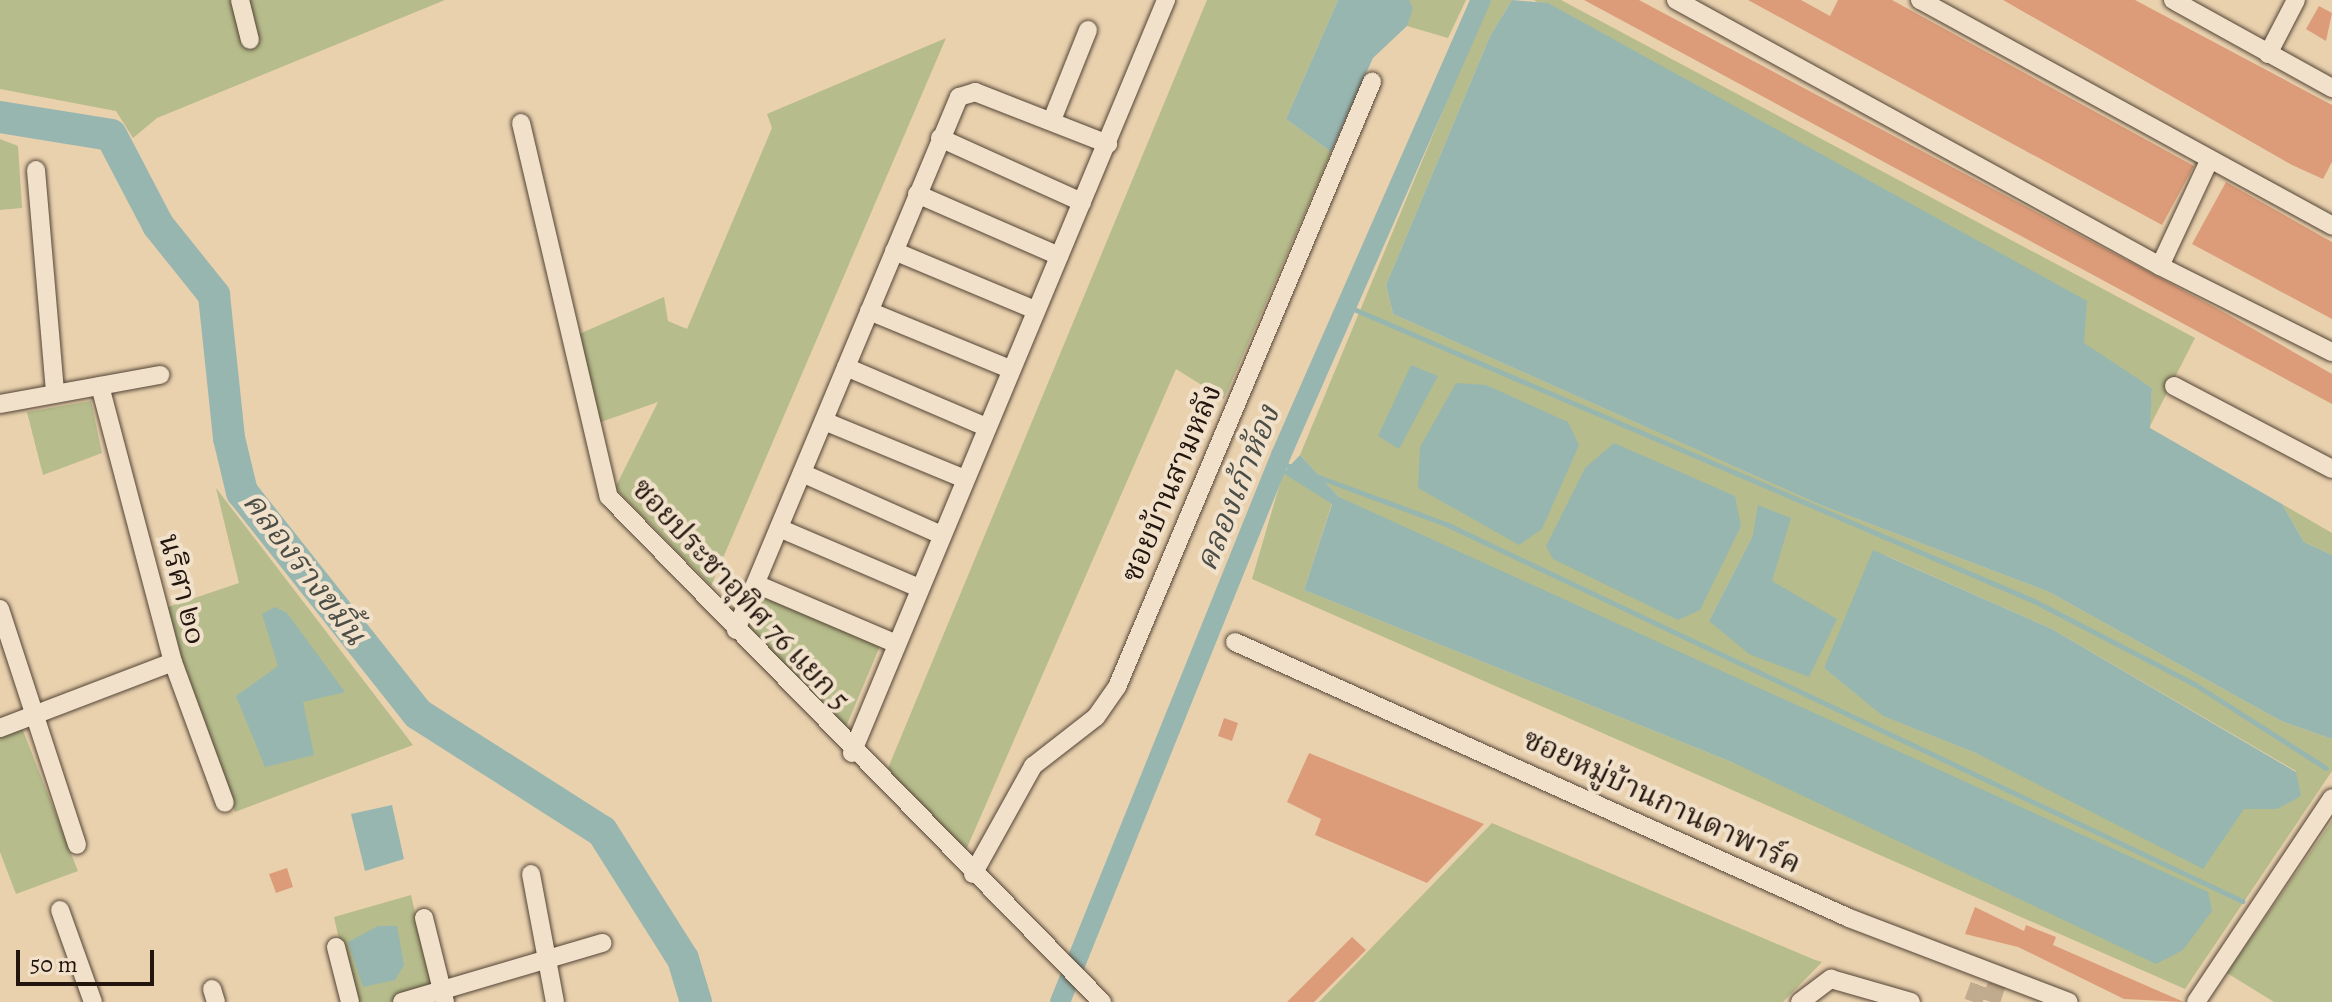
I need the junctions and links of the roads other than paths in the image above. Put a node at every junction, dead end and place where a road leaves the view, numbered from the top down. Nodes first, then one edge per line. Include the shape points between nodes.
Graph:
1 (240, 0) edge
2 (1166, 0) edge
3 (1676, 0) edge
4 (1920, 0) edge
5 (2173, 0) edge
6 (2296, 0) edge
7 (1088, 30) dead end
8 (250, 40) dead end
9 (2268, 54) junction
10 (1372, 82) dead end
11 (2332, 88) edge
12 (1052, 120) junction
13 (521, 123) dead end
14 (940, 138) junction
15 (1108, 144) junction
16 (2209, 161) junction
17 (36, 170) dead end
18 (917, 194) junction
19 (1082, 202) junction
20 (2332, 226) edge
21 (894, 251) junction
22 (1059, 256) junction
23 (2160, 266) junction
24 (1035, 310) junction
25 (869, 311) junction
26 (2332, 352) edge
27 (846, 367) junction
28 (1010, 369) junction
29 (160, 375) dead end
30 (100, 386) junction
31 (2174, 386) dead end
32 (55, 393) junction
33 (0, 404) edge
34 (824, 421) junction
35 (986, 427) junction
36 (2332, 469) edge
37 (802, 473) junction
38 (965, 479) junction
39 (779, 528) junction
40 (941, 535) junction
41 (756, 584) junction
42 (919, 588) junction
43 (0, 609) edge
44 (736, 630) junction
45 (1235, 642) dead end
46 (897, 644) junction
47 (173, 662) junction
48 (35, 715) junction
49 (0, 728) edge
50 (852, 753) junction
51 (2332, 798) edge
52 (225, 803) dead end
53 (77, 845) dead end
54 (531, 874) dead end
55 (973, 874) junction
56 (60, 910) dead end
57 (424, 918) dead end
58 (602, 943) dead end
59 (336, 947) dead end
60 (546, 962) junction
61 (444, 996) edge
62 (1905, 1001) edge
63 (93, 1002) edge
64 (350, 1002) edge
65 (402, 1002) edge
66 (555, 1002) edge
67 (1102, 1002) edge
68 (1800, 1002) edge
69 (2069, 1002) edge
70 (2196, 1002) edge

1 - 8 street
2 - 15 street
3 - 23 street
4 - 16 street
5 - 9 street
6 - 9 street
7 - 12 street
9 - 11 street
10 - 55 street, ซอยบ้านสามหลัง via 1117,687 1096,717 1033,766
12 - 14 street via 967,92
12 - 15 street
13 - 44 street, ซอยประชาอุทิศ 76 แยก 5 via 609,497
14 - 18 street
14 - 19 street
15 - 19 street
16 - 20 street
16 - 23 street
17 - 32 street
18 - 21 street
18 - 22 street
19 - 22 street
21 - 24 street
21 - 25 street
22 - 24 street
23 - 26 street
24 - 28 street
25 - 27 street
25 - 28 street
27 - 34 street
27 - 35 street
28 - 35 street
29 - 30 street
30 - 32 street
30 - 47 street, นริศา ๒๐
31 - 36 street
32 - 33 street
34 - 37 street
34 - 38 street
35 - 38 street
37 - 39 street
37 - 40 street
38 - 40 street
39 - 41 street
39 - 42 street
40 - 42 street
41 - 44 street
41 - 46 street
42 - 46 street
43 - 48 street
44 - 50 street, ซอยประชาอุทิศ 76 แยก 5
45 - 69 street, ซอยหมู่บ้านกานดาพาร์ค via 1849,918
46 - 50 street
47 - 48 street
47 - 52 street, นริศา ๒๐
48 - 49 street
48 - 53 street
50 - 55 street, ซอยประชาอุทิศ 76 แยก 5
51 - 70 street
54 - 60 street
55 - 67 street, ซอยประชาอุทิศ 76 แยก 5
56 - 63 street
57 - 61 street
58 - 60 street
59 - 64 street
60 - 61 street
60 - 66 street
61 - 65 street
62 - 68 street via 1831,979

